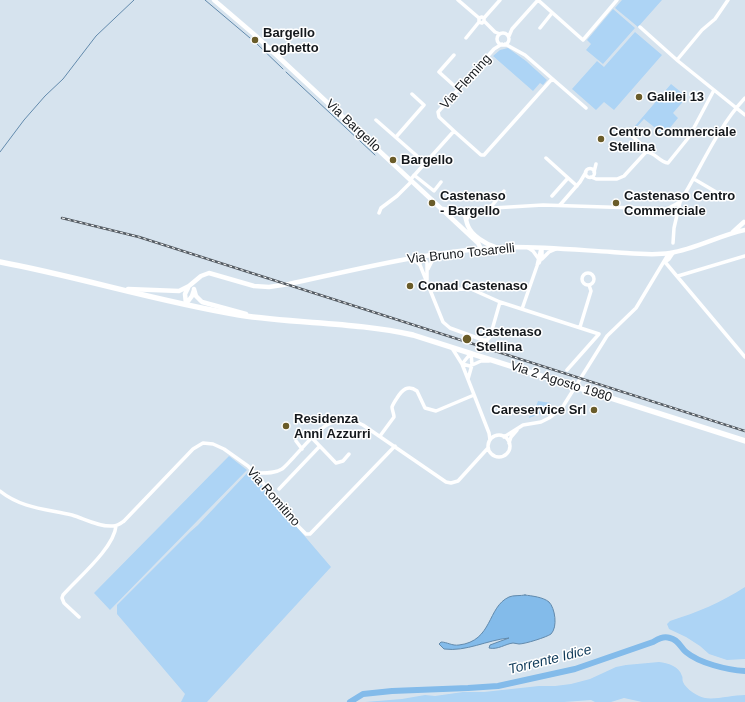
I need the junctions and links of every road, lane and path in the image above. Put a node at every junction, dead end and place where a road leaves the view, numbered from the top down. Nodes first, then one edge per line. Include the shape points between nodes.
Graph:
1 (214, 0) edge
2 (458, 0) edge
3 (500, 0) edge
4 (538, 0) edge
5 (617, 0) edge
6 (728, 0) edge
7 (552, 13) junction
8 (481, 20) junction
9 (640, 27) dead end
10 (540, 28) dead end
11 (512, 29) junction
12 (500, 36) junction
13 (466, 38) dead end
14 (509, 38) junction
15 (503, 44) junction
16 (514, 48) junction
17 (494, 50) junction
18 (454, 55) dead end
19 (677, 60) junction
20 (552, 79) junction
21 (459, 90) junction
22 (714, 90) junction
23 (412, 94) dead end
24 (745, 98) edge
25 (586, 108) dead end
26 (736, 108) junction
27 (745, 115) edge
28 (376, 120) dead end
29 (454, 131) junction
30 (632, 136) dead end
31 (396, 137) junction
32 (650, 152) junction
33 (546, 158) dead end
34 (425, 163) junction
35 (586, 172) junction
36 (414, 175) junction
37 (593, 175) junction
38 (568, 178) junction
39 (694, 179) junction
40 (411, 180) junction
41 (441, 182) dead end
42 (579, 184) junction
43 (504, 191) dead end
44 (552, 196) dead end
45 (728, 199) dead end
46 (680, 202) junction
47 (560, 205) junction
48 (440, 207) junction
49 (490, 208) junction
50 (472, 209) junction
51 (460, 210) junction
52 (379, 213) dead end
53 (466, 218) junction
54 (745, 223) edge
55 (745, 230) edge
56 (731, 234) junction
57 (482, 241) junction
58 (673, 243) dead end
59 (527, 247) junction
60 (501, 248) junction
61 (541, 248) junction
62 (481, 249) junction
63 (556, 249) junction
64 (442, 253) junction
65 (671, 253) junction
66 (659, 254) junction
67 (422, 256) junction
68 (745, 256) edge
69 (406, 258) junction
70 (539, 259) junction
71 (0, 262) edge
72 (665, 262) junction
73 (420, 265) junction
74 (427, 272) junction
75 (678, 276) junction
76 (427, 280) junction
77 (195, 282) junction
78 (589, 285) dead end
79 (189, 286) junction
80 (123, 289) junction
81 (194, 289) junction
82 (431, 290) junction
83 (500, 302) junction
84 (186, 304) junction
85 (522, 309) junction
86 (253, 316) junction
87 (580, 327) junction
88 (450, 346) junction
89 (471, 352) junction
90 (745, 357) edge
91 (502, 363) junction
92 (462, 364) junction
93 (472, 365) junction
94 (567, 370) dead end
95 (468, 382) junction
96 (474, 395) junction
97 (518, 429) junction
98 (488, 431) junction
99 (380, 436) junction
100 (496, 436) junction
101 (504, 437) junction
102 (312, 438) junction
103 (490, 440) junction
104 (296, 441) dead end
105 (745, 441) edge
106 (509, 443) junction
107 (394, 446) junction
108 (320, 447) junction
109 (302, 448) junction
110 (488, 448) junction
111 (349, 454) dead end
112 (491, 454) junction
113 (483, 455) junction
114 (255, 473) junction
115 (270, 473) junction
116 (260, 479) junction
117 (279, 489) dead end
118 (0, 491) edge
119 (116, 526) junction
120 (79, 617) dead end

1 - 40 street, Via Bargello
2 - 8 street
3 - 8 street
4 - 7 street
4 - 11 street
5 - 7 street via 583,40
6 - 19 street
7 - 10 street
8 - 12 street
8 - 13 street
9 - 19 street
11 - 12 street
11 - 14 street, Via Fleming
12 - 14 street via 507,34
12 - 15 street
12 - 17 street, Via Fleming
14 - 15 street, Via Fleming via 508,42
14 - 16 street
15 - 16 street
15 - 17 street, Via Fleming
16 - 20 street
17 - 21 street, Via Fleming
18 - 21 street via 439,72
19 - 22 street
20 - 25 street
20 - 29 street via 484,155
21 - 29 street, Via Fleming via 438,114
22 - 26 street
22 - 32 street via 689,137 668,163
23 - 31 street via 424,105
24 - 26 street
26 - 27 street
26 - 39 street via 707,153
28 - 31 street
29 - 34 street
30 - 32 street
31 - 34 street
32 - 37 street via 646,152 624,176 617,179
33 - 38 street
34 - 36 street
35 - 37 street via 587,176
35 - 37 street via 590,168
35 - 42 street
36 - 40 street
36 - 41 street via 434,191
37 - 42 street
38 - 42 street
38 - 44 street
39 - 45 street
39 - 46 street
40 - 48 street, Via Bargello
40 - 52 street via 397,196 381,208
42 - 47 street
43 - 49 street
46 - 47 street via 667,209
46 - 58 street
47 - 49 street
48 - 51 street via 446,210
48 - 62 street, Via Bargello
49 - 50 street
50 - 51 street
50 - 53 street
51 - 53 street
53 - 57 street via 470,230
54 - 56 street, Via Bruno Tosarelli
55 - 56 street, Via Bruno Tosarelli
56 - 65 street, Via Bruno Tosarelli
57 - 60 street
57 - 62 street
59 - 60 street, Via Bruno Tosarelli
59 - 61 street, Via Bruno Tosarelli
59 - 70 street
60 - 62 street, Via Bruno Tosarelli
61 - 63 street, Via Bruno Tosarelli
61 - 70 street
62 - 64 street, Via Bruno Tosarelli
63 - 66 street, Via Bruno Tosarelli
63 - 70 street
64 - 67 street, Via Bruno Tosarelli
64 - 74 street via 432,261
65 - 66 street, Via Bruno Tosarelli
65 - 72 street
66 - 72 street
67 - 69 street, Via Bruno Tosarelli
67 - 73 street
67 - 74 street via 426,260
68 - 75 street
69 - 73 street
69 - 77 street, Via Bruno Tosarelli via 269,287 246,285 209,273
70 - 85 street
71 - 80 main road, Via Bruno Tosarelli
72 - 75 street
72 - 97 street via 633,312 607,336 556,414
73 - 76 street
74 - 76 street
75 - 90 street
76 - 82 street
77 - 79 street, Via Bruno Tosarelli
77 - 81 street
78 - 87 street via 591,291
79 - 80 street, Via Bruno Tosarelli via 171,292
79 - 84 street via 185,294
80 - 84 main road, Via Bruno Tosarelli
81 - 84 street
81 - 86 street via 202,302
82 - 83 street via 477,290
82 - 83 street via 446,326 483,340 490,337
83 - 85 street
84 - 86 main road, Via 2 Agosto 1980
85 - 87 street
86 - 88 main road, Via 2 Agosto 1980 via 380,328
87 - 94 street via 599,334
88 - 89 main road, Via 2 Agosto 1980
88 - 92 street
89 - 91 main road, Via 2 Agosto 1980
89 - 92 street
89 - 93 street
91 - 93 street via 481,361
91 - 105 main road, Via 2 Agosto 1980
92 - 93 street
92 - 95 street
93 - 95 street
95 - 96 street
96 - 98 street
96 - 99 street via 436,411 425,408 415,389 406,388 393,405 394,417
97 - 101 street
97 - 106 street
98 - 100 street
98 - 103 street
99 - 102 street via 355,421 340,420 327,424
99 - 107 street
100 - 101 street
100 - 103 street
101 - 106 street
102 - 108 street
102 - 109 street
103 - 110 street
104 - 109 street
106 - 112 street via 508,452 503,456
107 - 113 street via 446,482 452,483 458,482
107 - 116 street, Via Romitino via 310,534 306,534 299,527
108 - 111 street via 336,462 343,461
108 - 117 street
109 - 115 street via 283,468
110 - 112 street
110 - 113 street
112 - 113 street
114 - 115 street
114 - 116 street, Via Romitino
114 - 119 street, Via Romitino via 224,449 203,443 193,449 124,521
115 - 116 street
118 - 119 street via 29,506 101,525
119 - 120 street via 114,535 101,555 62,598

